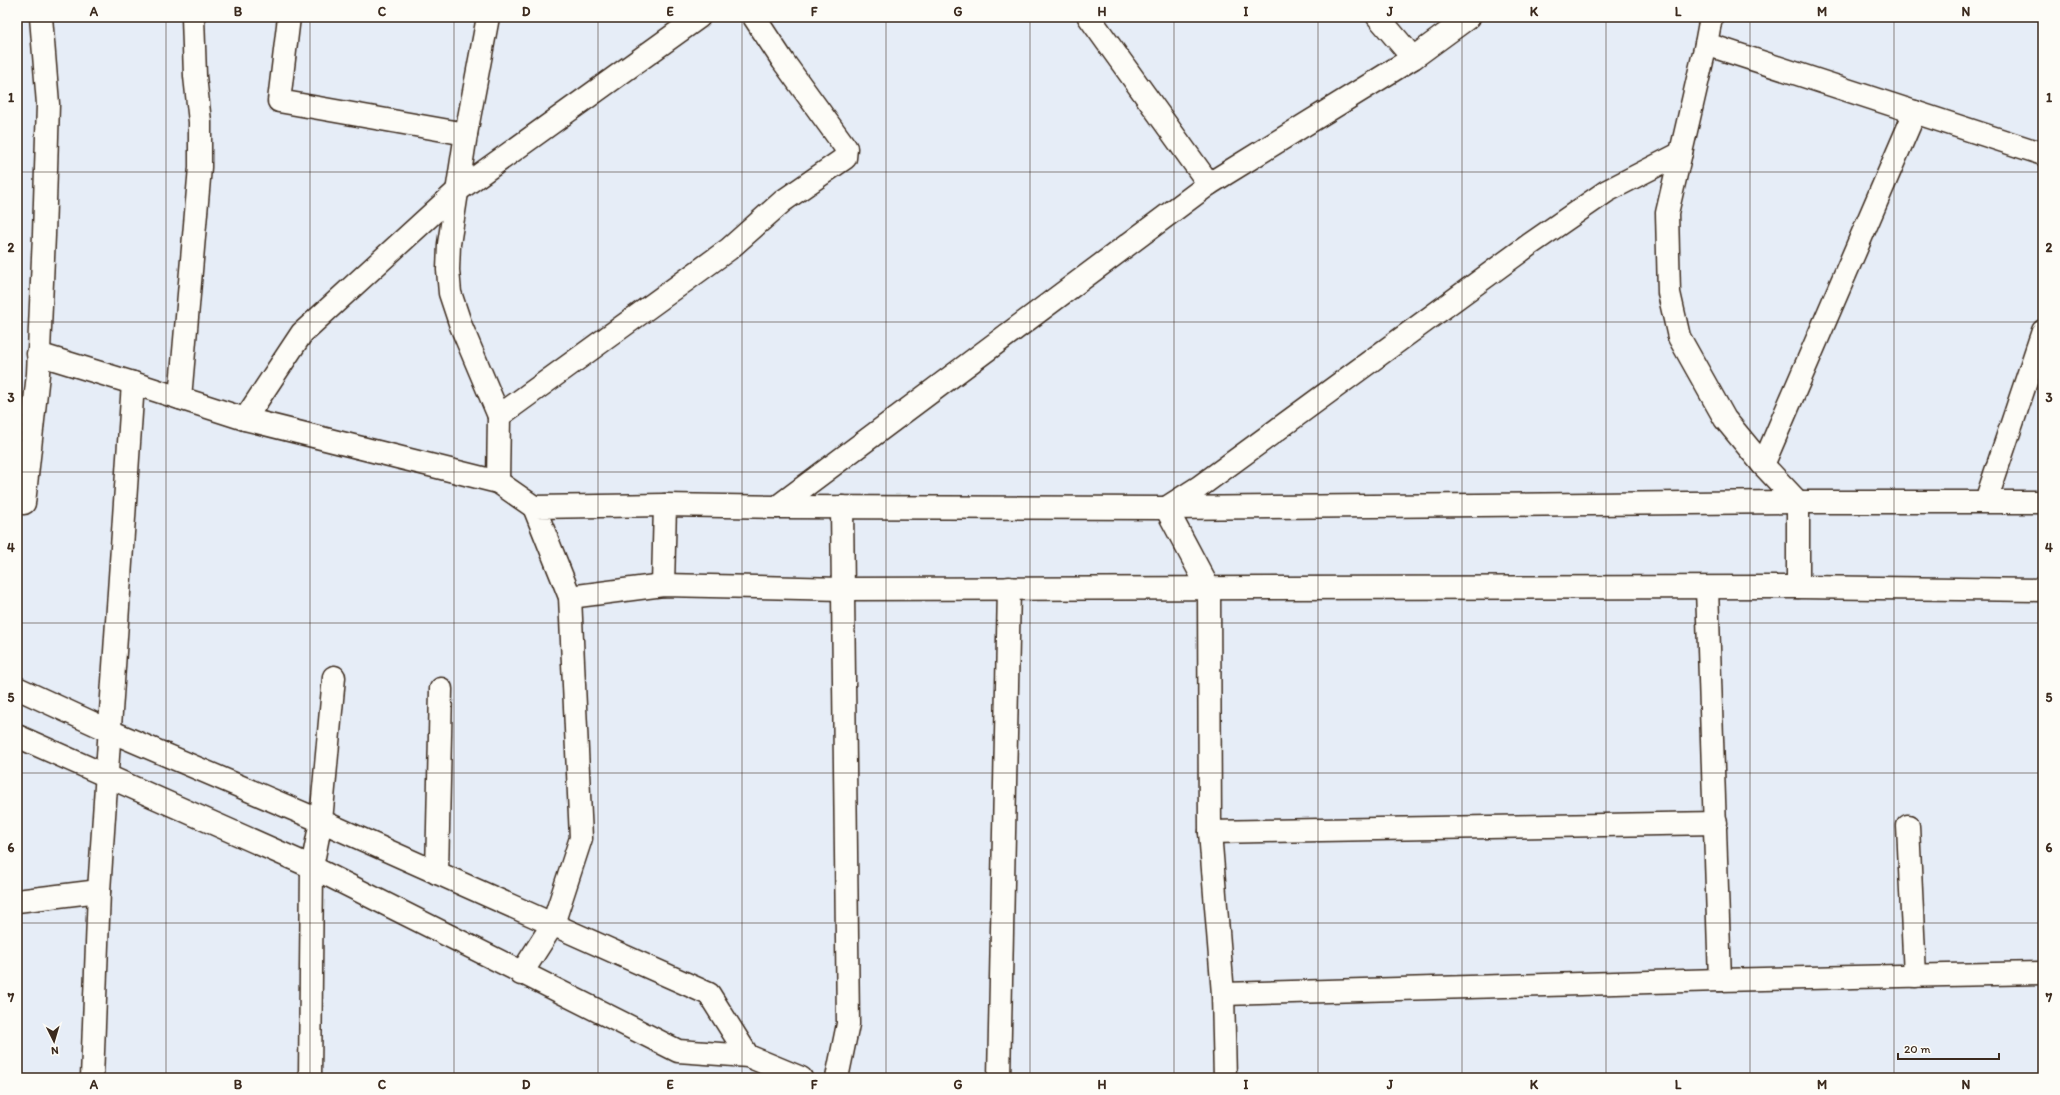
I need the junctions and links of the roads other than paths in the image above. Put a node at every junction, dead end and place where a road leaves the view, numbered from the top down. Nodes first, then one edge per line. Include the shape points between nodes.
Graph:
1 (42, 17) edge
2 (193, 17) edge
3 (290, 17) edge
4 (488, 17) edge
5 (699, 17) edge
6 (754, 17) edge
7 (1089, 17) edge
8 (1378, 17) edge
9 (1469, 17) edge
10 (1711, 17) edge
11 (1706, 44) junction
12 (1413, 58) junction
13 (1915, 112) junction
14 (466, 134) junction
15 (1681, 153) junction
16 (2043, 154) edge
17 (1209, 184) junction
18 (457, 191) junction
19 (2043, 331) edge
20 (38, 354) junction
21 (133, 383) junction
22 (180, 398) junction
23 (499, 416) junction
24 (245, 420) junction
25 (1763, 465) junction
26 (498, 482) junction
27 (1986, 501) junction
28 (1798, 502) junction
29 (2043, 502) edge
30 (24, 503) dead end
31 (665, 505) junction
32 (842, 506) junction
33 (534, 507) junction
34 (777, 507) junction
35 (1166, 508) junction
36 (663, 584) junction
37 (1009, 588) junction
38 (1707, 588) junction
39 (1798, 588) junction
40 (842, 589) junction
41 (1209, 589) junction
42 (2043, 590) edge
43 (570, 597) junction
44 (334, 677) dead end
45 (17, 688) edge
46 (441, 689) dead end
47 (110, 731) junction
48 (17, 736) edge
49 (107, 776) junction
50 (321, 821) junction
51 (1716, 823) junction
52 (1908, 826) dead end
53 (1210, 832) junction
54 (312, 867) junction
55 (437, 873) junction
56 (99, 891) junction
57 (17, 900) edge
58 (552, 924) junction
59 (521, 974) junction
60 (2043, 974) edge
61 (1915, 976) junction
62 (1720, 980) junction
63 (1223, 994) junction
64 (748, 1056) junction
65 (92, 1078) edge
66 (310, 1078) edge
67 (801, 1078) edge
68 (837, 1078) edge
69 (999, 1078) edge
70 (1225, 1078) edge

1 - 20 street via 48,104
2 - 22 street via 200,122 200,167
3 - 14 street via 279,101
4 - 14 street
5 - 18 street
6 - 23 street via 846,148 845,158 783,201 729,249
7 - 17 street
8 - 12 street
9 - 12 street
10 - 11 street
11 - 13 street
11 - 15 street
12 - 17 street
13 - 16 street
13 - 25 street
14 - 18 street
15 - 25 street via 1667,212 1669,293 1679,337 1726,419
15 - 35 street via 1607,191 1529,245 1206,482
17 - 34 street
18 - 23 street via 449,244 450,293
18 - 24 street via 302,333
19 - 27 street
20 - 21 street
20 - 30 street
21 - 22 street
21 - 47 street
22 - 24 street
23 - 26 street
24 - 26 street
25 - 28 street
26 - 33 street
27 - 28 street
27 - 29 street
28 - 35 street
28 - 39 street
31 - 33 street
31 - 34 street
31 - 36 street
32 - 34 street
32 - 35 street
32 - 40 street
33 - 43 street
35 - 41 street
36 - 40 street
36 - 43 street
37 - 40 street
37 - 41 street
37 - 69 street
38 - 39 street
38 - 41 street
38 - 51 street
39 - 42 street
40 - 68 street via 848,1024
41 - 53 street
43 - 58 street via 581,838
44 - 50 street
45 - 47 street
46 - 55 street
47 - 49 street
47 - 50 street
48 - 49 street
49 - 54 street
49 - 56 street
50 - 54 street
50 - 55 street
51 - 53 street
51 - 62 street
52 - 61 street
53 - 63 street
54 - 59 street
54 - 66 street
55 - 58 street
56 - 57 street
56 - 65 street
58 - 59 street
58 - 64 street via 709,994
59 - 64 street via 678,1051
60 - 61 street
61 - 62 street
62 - 63 street
63 - 70 street
64 - 67 street

